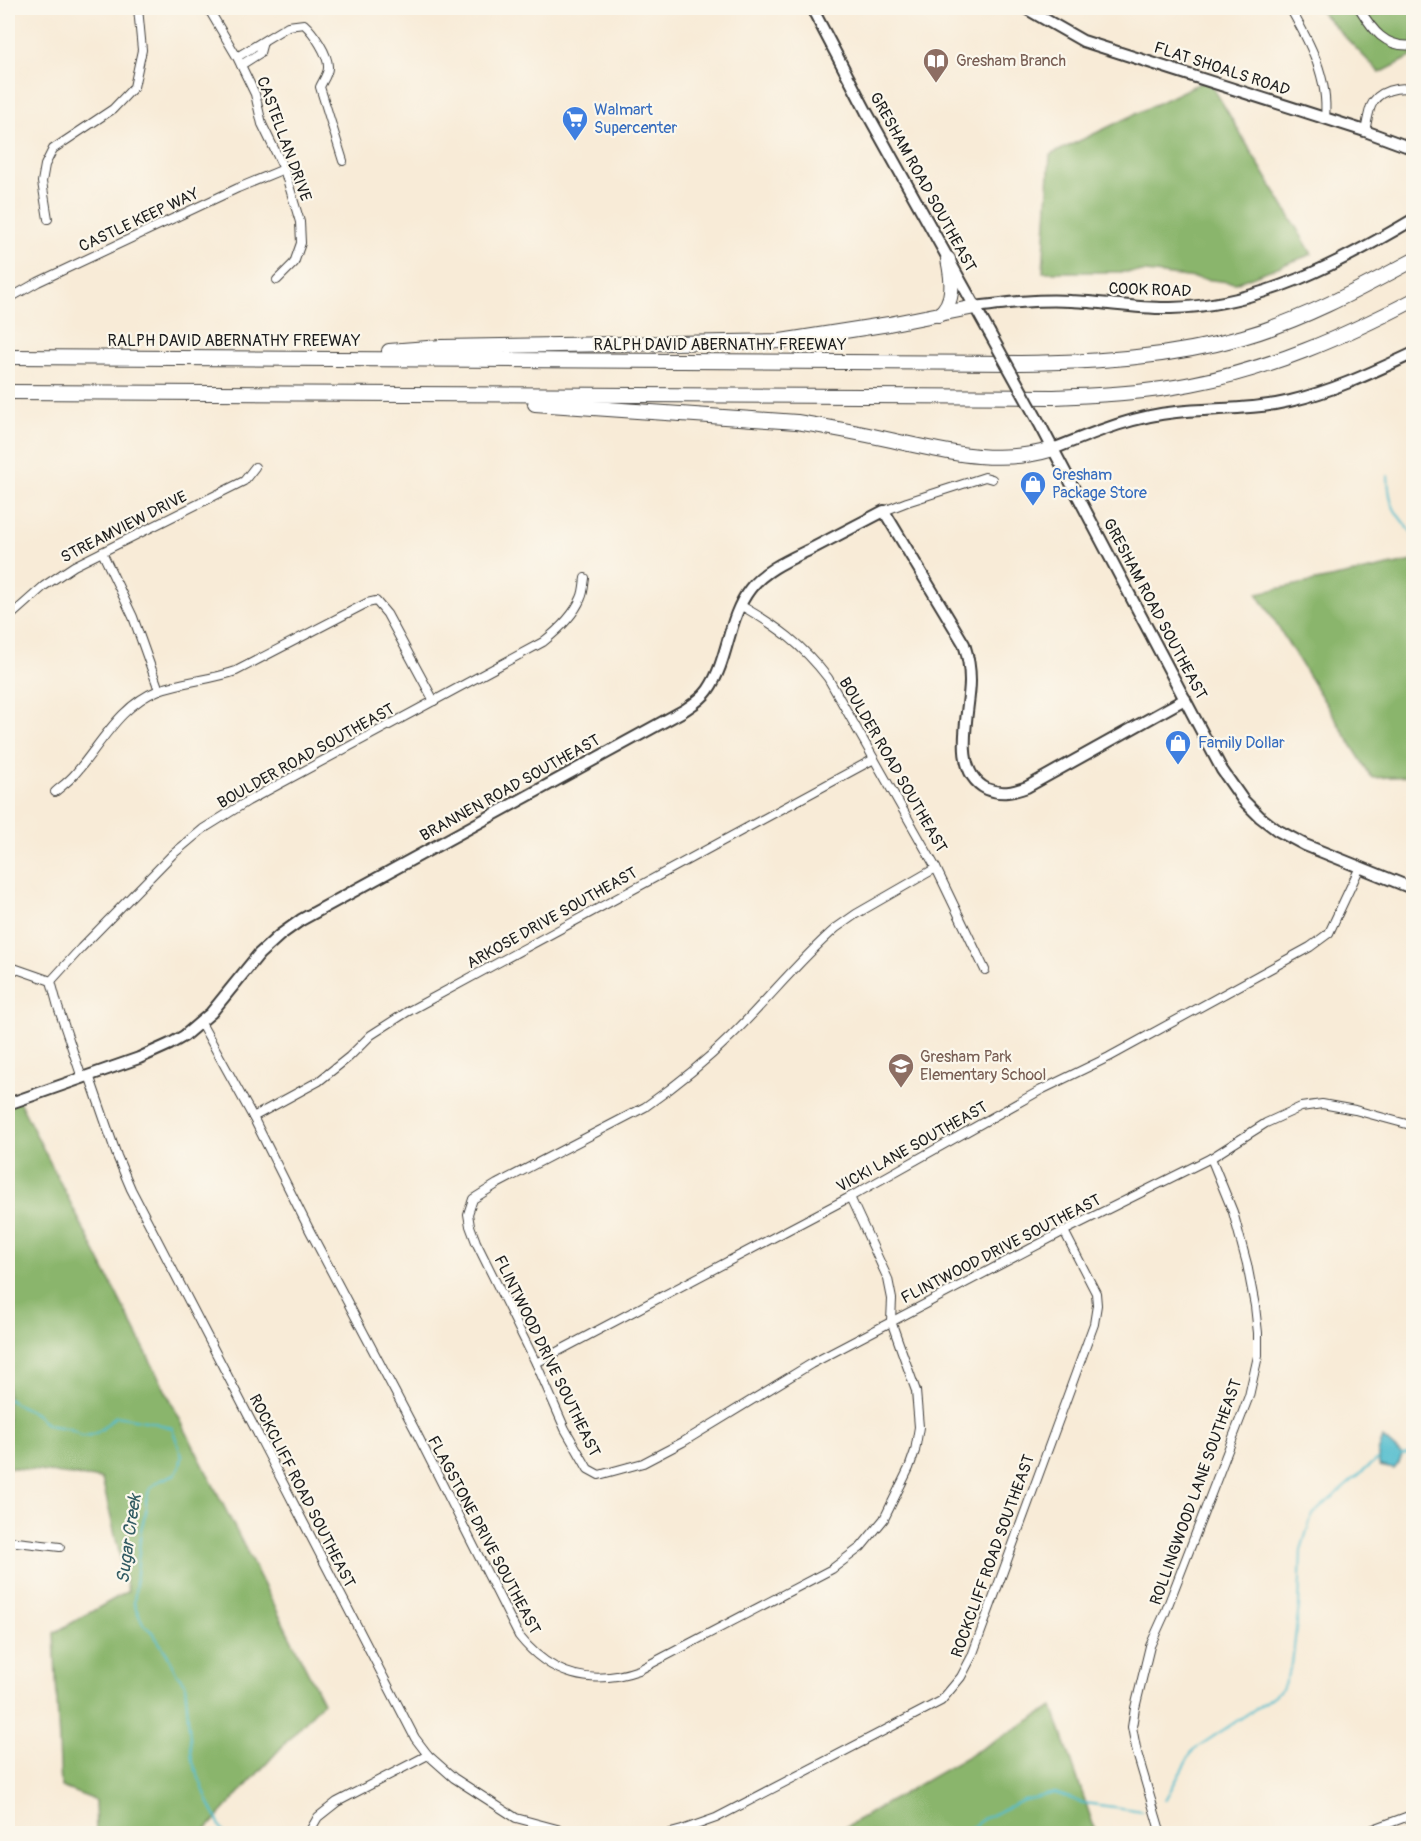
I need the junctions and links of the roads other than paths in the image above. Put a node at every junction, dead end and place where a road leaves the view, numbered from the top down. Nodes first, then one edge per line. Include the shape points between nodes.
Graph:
1 (138, 8) edge
2 (208, 8) edge
3 (812, 8) edge
4 (1025, 8) edge
5 (1290, 8) edge
6 (1359, 8) edge
7 (1413, 45) edge
8 (239, 61) junction
9 (1413, 90) edge
10 (1324, 118) junction
11 (1365, 131) junction
12 (1413, 149) edge
13 (343, 161) dead end
14 (284, 169) junction
15 (48, 219) dead end
16 (1413, 219) edge
17 (948, 259) junction
18 (1413, 260) edge
19 (277, 280) dead end
20 (8, 299) edge
21 (1413, 300) edge
22 (975, 307) junction
23 (937, 315) junction
24 (1413, 353) edge
25 (8, 357) edge
26 (298, 358) junction
27 (8, 392) edge
28 (392, 394) junction
29 (1053, 449) junction
30 (255, 467) dead end
31 (992, 479) dead end
32 (884, 511) junction
33 (102, 552) junction
34 (585, 578) dead end
35 (740, 605) junction
36 (8, 618) edge
37 (159, 690) junction
38 (1185, 699) junction
39 (434, 701) junction
40 (874, 759) junction
41 (55, 792) dead end
42 (1360, 867) junction
43 (936, 868) junction
44 (1413, 889) edge
45 (8, 966) edge
46 (985, 970) dead end
47 (51, 981) junction
48 (201, 1023) junction
49 (86, 1077) junction
50 (8, 1104) edge
51 (253, 1117) junction
52 (1413, 1126) edge
53 (1211, 1158) junction
54 (850, 1197) junction
55 (1064, 1231) junction
56 (891, 1321) junction
57 (537, 1363) junction
58 (1412, 1485) edge
59 (1413, 1499) edge
60 (8, 1541) edge
61 (60, 1547) dead end
62 (428, 1755) junction
63 (1413, 1814) edge
64 (308, 1833) edge
65 (581, 1833) edge
66 (666, 1833) edge
67 (1161, 1833) edge
68 (1360, 1833) edge

1 - 15 street via 142,50 134,87 113,109 53,149 42,182
2 - 8 street, CASTELLAN DRIVE
3 - 17 street, GRESHAM ROAD SOUTHEAST
4 - 10 street, FLAT SHOALS ROAD via 1083,41
5 - 10 street via 1315,55 1326,102
6 - 7 street via 1383,40
8 - 13 street via 260,53 263,42 288,26 304,24 312,31 325,55 328,68 320,87
8 - 14 street, CASTELLAN DRIVE
9 - 11 street via 1390,90 1376,99
10 - 11 street, FLAT SHOALS ROAD
11 - 12 street, FLAT SHOALS ROAD
14 - 19 street, CASTELLAN DRIVE via 300,222 301,243 294,263
14 - 20 street, CASTLE KEEP WAY
16 - 22 street, COOK ROAD via 1297,280 1251,297 1168,308 1070,301
17 - 22 street, GRESHAM ROAD SOUTHEAST
17 - 23 highway via 950,300
18 - 26 highway, RALPH DAVID ABERNATHY FREEWAY via 1341,299 1244,337 1172,353 1102,361
21 - 28 highway via 1326,343 1275,362 1192,384 1123,393 1054,397
22 - 23 highway
22 - 29 street, GRESHAM ROAD SOUTHEAST, bridge
23 - 26 highway via 782,341 441,347
24 - 29 street via 1339,387 1289,401 1250,408 1156,414
25 - 26 highway, RALPH DAVID ABERNATHY FREEWAY
27 - 28 highway
28 - 29 highway via 797,422 989,458 1020,457
29 - 38 street, GRESHAM ROAD SOUTHEAST
30 - 33 street, STREAMVIEW DRIVE via 244,481
31 - 32 street, BRANNEN ROAD SOUTHEAST via 985,477
32 - 35 street, BRANNEN ROAD SOUTHEAST via 774,569 750,589
32 - 38 street via 964,644 970,680 966,764 984,787 1010,793 1027,787
33 - 36 street, STREAMVIEW DRIVE via 44,586
33 - 37 street via 133,617
34 - 39 street, BOULDER ROAD SOUTHEAST via 581,598 568,618 543,642
35 - 40 street, BOULDER ROAD SOUTHEAST via 782,631 819,666
35 - 48 street, BRANNEN ROAD SOUTHEAST via 715,679 696,702 301,920 259,954
37 - 39 street via 236,671 377,597
37 - 41 street via 121,715 74,776
38 - 42 street, GRESHAM ROAD SOUTHEAST via 1228,781 1251,809 1277,830 1305,845
39 - 47 street, BOULDER ROAD SOUTHEAST via 203,829 172,855
40 - 43 street, BOULDER ROAD SOUTHEAST
40 - 51 street, ARKOSE DRIVE SOUTHEAST via 407,1012 371,1035 319,1081
42 - 44 street, GRESHAM ROAD SOUTHEAST
42 - 54 street, VICKI LANE SOUTHEAST via 1329,933 1310,947
43 - 46 street, BOULDER ROAD SOUTHEAST
43 - 57 street, FLINTWOOD DRIVE SOUTHEAST via 836,928 731,1036 655,1100 473,1199 468,1214 476,1242
45 - 47 street
47 - 49 street, ROCKCLIFF ROAD SOUTHEAST
48 - 49 street, BRANNEN ROAD SOUTHEAST via 156,1051
48 - 51 street, FLAGSTONE DRIVE SOUTHEAST
49 - 50 street, BRANNEN ROAD SOUTHEAST
49 - 62 street, ROCKCLIFF ROAD SOUTHEAST via 130,1189 400,1710
51 - 56 street, FLAGSTONE DRIVE SOUTHEAST via 519,1636 546,1662 567,1672 603,1678 639,1670 832,1569 869,1538 890,1509 909,1468 919,1427 916,1391
52 - 53 street, FLINTWOOD DRIVE SOUTHEAST via 1322,1104 1301,1107 1266,1123
53 - 55 street, FLINTWOOD DRIVE SOUTHEAST
53 - 67 street, ROLLINGWOOD LANE SOUTHEAST via 1233,1212 1247,1264 1258,1333 1257,1356 1248,1396 1150,1646 1135,1708 1132,1727 1137,1753
54 - 56 street, FLAGSTONE DRIVE SOUTHEAST via 888,1279
54 - 57 street, VICKI LANE SOUTHEAST
55 - 56 street, FLINTWOOD DRIVE SOUTHEAST
55 - 66 street, ROCKCLIFF ROAD SOUTHEAST via 1096,1293 1094,1324 961,1677 941,1701 898,1724 716,1818
56 - 57 street, FLINTWOOD DRIVE SOUTHEAST via 811,1364 683,1442 643,1462 599,1475 588,1469 565,1429
58 - 59 street
60 - 61 street
62 - 64 street via 337,1802 318,1817
62 - 65 street, ROCKCLIFF ROAD SOUTHEAST via 454,1778 516,1818
63 - 68 street

